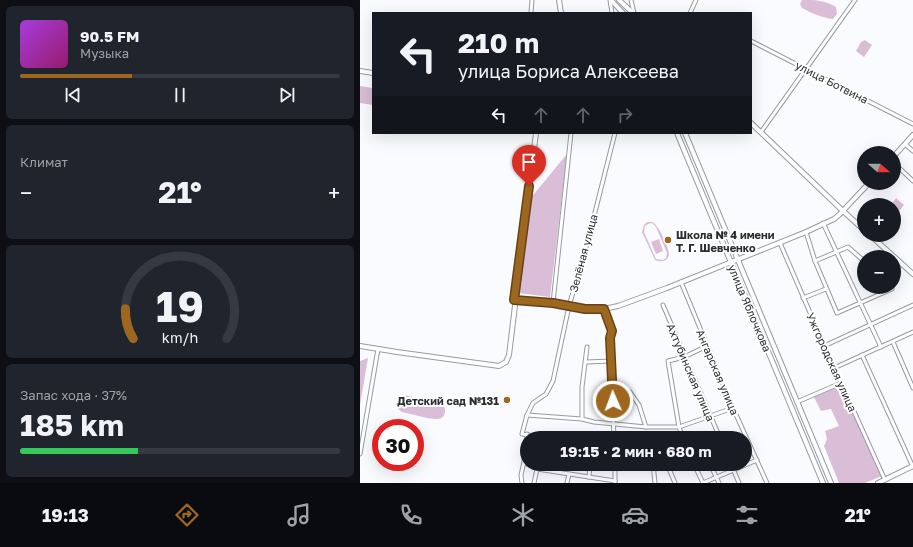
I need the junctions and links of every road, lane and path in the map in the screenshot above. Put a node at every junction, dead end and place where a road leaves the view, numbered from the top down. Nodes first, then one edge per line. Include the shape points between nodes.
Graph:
1 (532, 0) edge
2 (559, 0) edge
3 (562, 0) edge
4 (611, 0) edge
5 (619, 0) edge
6 (631, 0) edge
7 (696, 0) edge
8 (855, 0) edge
9 (531, 12) edge
10 (561, 12) edge
11 (612, 12) edge
12 (622, 12) edge
13 (632, 12) edge
14 (633, 12) edge
15 (690, 12) edge
16 (752, 41) edge
17 (806, 68) junction
18 (360, 71) edge
19 (372, 73) edge
20 (752, 124) edge
21 (913, 124) edge
22 (761, 132) junction
23 (536, 134) edge
24 (571, 134) edge
25 (615, 134) edge
26 (676, 134) edge
27 (685, 134) edge
28 (913, 135) edge
29 (905, 144) junction
30 (901, 148) edge
31 (913, 151) edge
32 (901, 170) edge
33 (913, 181) edge
34 (862, 190) edge
35 (843, 211) junction
36 (823, 223) junction
37 (857, 224) edge
38 (806, 232) junction
39 (878, 242) edge
40 (780, 243) junction
41 (838, 252) junction
42 (857, 255) edge
43 (737, 260) junction
44 (815, 261) junction
45 (731, 262) junction
46 (913, 274) edge
47 (681, 282) junction
48 (826, 289) junction
49 (881, 294) edge
50 (803, 298) junction
51 (514, 300) junction
52 (553, 303) junction
53 (861, 303) junction
54 (663, 305) dead end
55 (913, 305) edge
56 (569, 306) junction
57 (604, 309) junction
58 (871, 325) junction
59 (913, 332) edge
60 (893, 342) junction
61 (360, 346) edge
62 (707, 346) junction
63 (824, 346) junction
64 (881, 346) junction
65 (587, 347) dead end
66 (378, 349) junction
67 (862, 355) junction
68 (684, 357) junction
69 (611, 361) junction
70 (586, 362) junction
71 (834, 368) junction
72 (841, 383) junction
73 (913, 388) edge
74 (612, 389) junction
75 (797, 402) junction
76 (733, 408) junction
77 (527, 415) junction
78 (711, 416) junction
79 (582, 419) junction
80 (614, 424) junction
81 (646, 426) junction
82 (678, 427) junction
83 (523, 431) edge
84 (614, 431) edge
85 (680, 431) edge
86 (717, 431) edge
87 (360, 454) edge
88 (757, 460) junction
89 (752, 462) edge
90 (913, 466) edge
91 (522, 471) edge
92 (537, 471) edge
93 (549, 471) edge
94 (588, 471) edge
95 (615, 471) edge
96 (654, 471) edge
97 (671, 471) edge
98 (697, 471) edge
99 (714, 471) edge
100 (732, 471) edge
101 (734, 471) edge
102 (568, 474) junction
103 (587, 477) junction
104 (717, 477) junction
105 (615, 482) edge
106 (882, 482) edge
107 (522, 483) edge
108 (534, 483) edge
109 (567, 483) edge
110 (585, 483) edge
111 (655, 483) edge
112 (675, 483) edge
113 (703, 483) edge
114 (719, 483) edge
115 (739, 483) edge
116 (767, 483) edge
117 (823, 483) edge
118 (831, 483) edge

1 - 9 street
2 - 10 main road
3 - 10 main road
4 - 11 street
4 - 12 main road
5 - 13 main road
6 - 14 street
7 - 15 street
8 - 17 street
16 - 17 street, улица Ботвина
17 - 21 street, улица Ботвина
17 - 22 street
18 - 19 main road
20 - 22 main road
22 - 35 main road
23 - 51 main road
24 - 52 street
25 - 56 street, Зелёная улица
26 - 45 main road, улица Яблочкова
27 - 43 main road, улица Яблочкова
28 - 29 main road
29 - 30 main road
29 - 31 street
32 - 33 street
34 - 35 main road
35 - 36 main road via 834,219
35 - 37 main road
36 - 38 main road
36 - 41 street
38 - 40 main road
38 - 44 street
39 - 46 main road
40 - 43 main road
40 - 50 street, Ужгородская улица
41 - 42 street via 848,247
41 - 44 street
41 - 53 street
43 - 45 main road
43 - 75 main road, улица Яблочкова
44 - 48 street
45 - 47 main road
45 - 117 main road, улица Яблочкова
47 - 57 main road
47 - 62 street, Ангарская улица
48 - 50 street
48 - 53 street via 837,314
49 - 53 street
50 - 63 street, Ужгородская улица
51 - 52 main road
51 - 66 main road via 509,355 506,362 499,366
52 - 56 main road
53 - 58 street
54 - 68 street, Ахтубинская улица
55 - 58 street
56 - 57 main road
56 - 77 street, Зелёная улица via 553,381 546,394 533,403
57 - 69 street via 612,331
58 - 63 street
58 - 64 street
59 - 60 street
60 - 64 street
60 - 73 street
61 - 66 main road
62 - 68 street
62 - 76 street, Ангарская улица
63 - 71 street, Ужгородская улица
64 - 67 street
65 - 70 street
66 - 87 street
67 - 71 street
67 - 90 street
68 - 78 street, Ахтубинская улица
68 - 82 street via 668,361
69 - 70 street
69 - 74 street
70 - 79 street via 582,387
71 - 72 street, Ужгородская улица
72 - 75 street
72 - 106 street, Ужгородская улица
74 - 80 street
74 - 81 street via 630,392 639,405
75 - 118 main road, улица Яблочкова
76 - 78 street
76 - 88 street, Ангарская улица
77 - 79 street
77 - 83 street, Зелёная улица
78 - 82 street
78 - 86 street, Ахтубинская улица
79 - 80 street
80 - 81 street
80 - 84 street
81 - 82 street
82 - 85 street
88 - 89 street
88 - 116 street, Ангарская улица
90 - 106 main road
91 - 107 street
92 - 108 street
93 - 102 street
94 - 103 street
95 - 105 street
96 - 111 street
97 - 112 street
98 - 113 street
99 - 104 street
100 - 104 street
101 - 115 street
102 - 103 street
102 - 109 street
103 - 105 street
103 - 110 street
104 - 113 street
104 - 114 street

